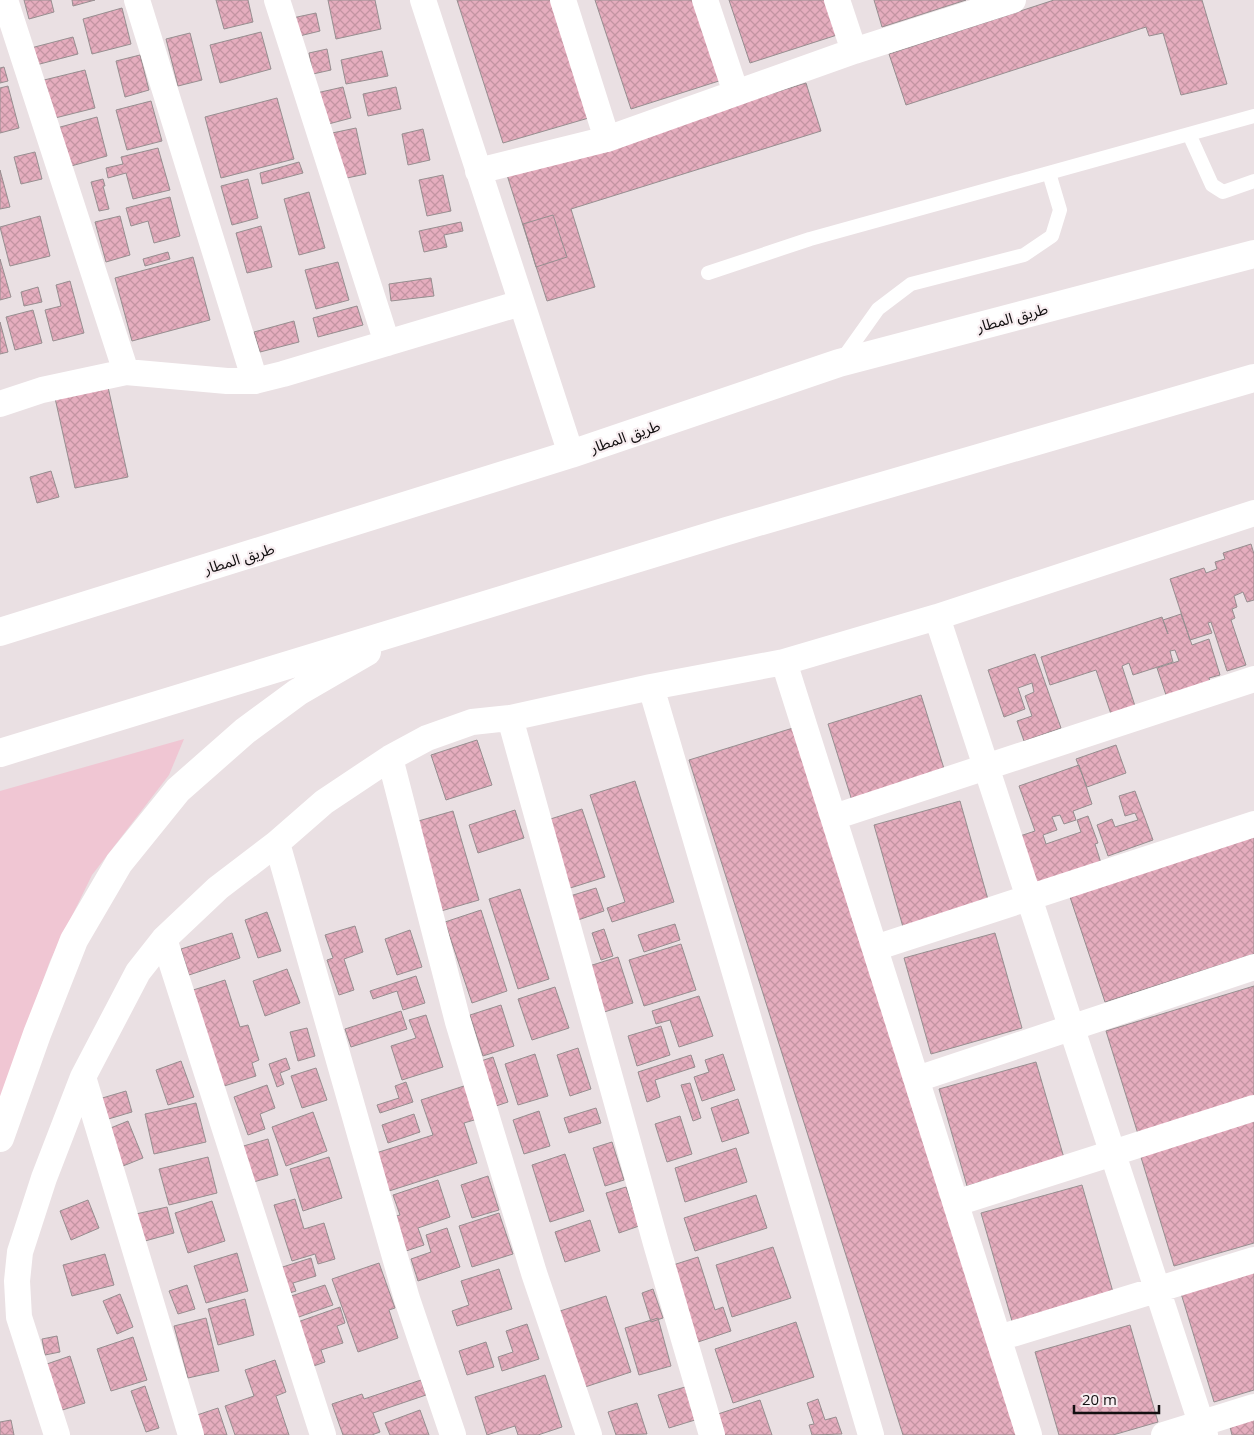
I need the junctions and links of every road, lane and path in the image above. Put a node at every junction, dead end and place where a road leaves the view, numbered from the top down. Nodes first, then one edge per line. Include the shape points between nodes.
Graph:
1 (5, 0) edge
2 (137, 0) edge
3 (277, 0) edge
4 (423, 0) edge
5 (563, 0) edge
6 (705, 0) edge
7 (836, 0) edge
8 (1013, 0) edge
9 (971, 6) edge
10 (854, 51) junction
11 (736, 93) junction
12 (1254, 116) edge
13 (1189, 134) junction
14 (607, 138) junction
15 (478, 171) junction
16 (1049, 173) junction
17 (1254, 181) edge
18 (1254, 254) edge
19 (708, 273) dead end
20 (521, 303) junction
21 (387, 343) junction
22 (839, 363) junction
23 (126, 372) junction
24 (1254, 378) edge
25 (255, 381) junction
26 (0, 404) edge
27 (571, 454) junction
28 (1254, 512) edge
29 (937, 617) junction
30 (406, 630) junction
31 (0, 632) edge
32 (784, 662) junction
33 (1254, 679) edge
34 (651, 687) junction
35 (510, 718) junction
36 (0, 753) edge
37 (390, 758) junction
38 (986, 767) junction
39 (834, 817) junction
40 (1254, 824) edge
41 (277, 843) junction
42 (1029, 897) junction
43 (164, 939) junction
44 (875, 948) junction
45 (1254, 967) edge
46 (1071, 1027) junction
47 (83, 1077) junction
48 (916, 1079) junction
49 (1254, 1108) edge
50 (0, 1138) edge
51 (1112, 1154) junction
52 (956, 1203) junction
53 (1254, 1260) edge
54 (1157, 1290) junction
55 (999, 1338) junction
56 (1254, 1407) edge
57 (1203, 1429) edge
58 (57, 1435) edge
59 (192, 1435) edge
60 (323, 1435) edge
61 (453, 1435) edge
62 (589, 1435) edge
63 (712, 1435) edge
64 (871, 1435) edge
65 (1029, 1435) edge
66 (1164, 1435) edge

1 - 23 street
2 - 25 street
3 - 21 street
4 - 15 street
5 - 14 street
6 - 11 street
7 - 10 street
8 - 9 street
9 - 10 street
10 - 11 street
11 - 14 street
12 - 13 lane
13 - 16 lane
13 - 17 lane via 1212,186 1224,192
14 - 15 street
15 - 20 street
16 - 19 lane via 810,239
16 - 22 lane via 1060,210 1052,236 1024,255 911,284 878,308
18 - 22 highway, طريق المطار
20 - 21 street
20 - 27 street
21 - 25 street
22 - 27 highway, طريق المطار
23 - 25 street via 226,382
23 - 26 street via 42,390
24 - 30 highway via 727,531
27 - 31 highway, طريق المطار
28 - 29 street
29 - 32 street
29 - 38 street
30 - 36 highway
30 - 50 highway via 298,692 245,731 178,790 119,863 74,940
32 - 34 street
32 - 39 street
33 - 38 street
34 - 35 street
34 - 64 street
35 - 37 street via 472,722 427,738
35 - 63 street
37 - 41 street via 324,802
37 - 62 street via 458,1022 534,1273
38 - 39 street
38 - 42 street
39 - 44 street
40 - 42 street
41 - 43 street via 218,888
41 - 61 street via 407,1299
42 - 44 street
42 - 46 street
43 - 47 street via 138,972
43 - 60 street
44 - 48 street
45 - 46 street
46 - 48 street
46 - 51 street
47 - 58 street via 38,1196 20,1252 17,1281 19,1317
47 - 59 street
48 - 52 street
49 - 51 street
51 - 52 street
51 - 54 street
52 - 55 street
53 - 54 street
54 - 55 street
54 - 57 street
55 - 65 street
56 - 57 street
57 - 66 street

